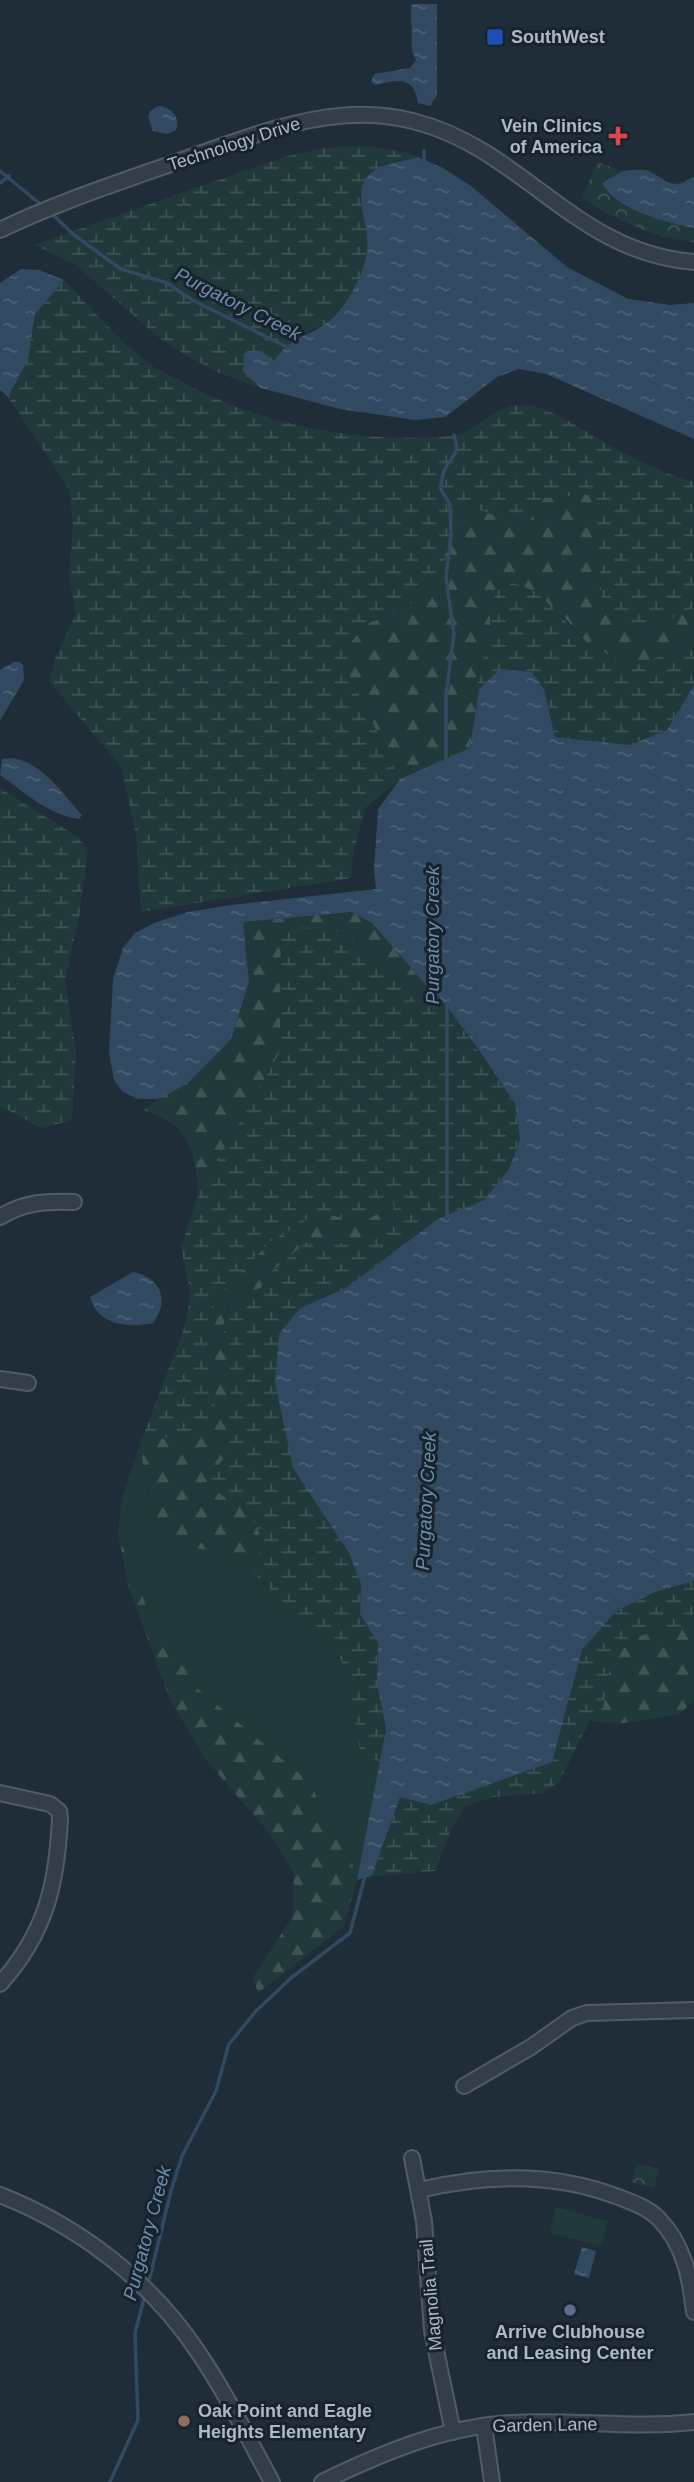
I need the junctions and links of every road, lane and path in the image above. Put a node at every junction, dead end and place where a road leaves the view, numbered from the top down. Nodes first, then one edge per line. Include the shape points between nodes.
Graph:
1 (0, 230) edge
2 (694, 262) edge
3 (74, 1202) dead end
4 (0, 1217) edge
5 (0, 1379) edge
6 (28, 1383) dead end
7 (0, 1793) edge
8 (0, 1984) edge
9 (694, 2010) edge
10 (464, 2086) dead end
11 (412, 2158) dead end
12 (419, 2190) junction
13 (0, 2195) edge
14 (694, 2312) edge
15 (694, 2421) edge
16 (484, 2426) junction
17 (453, 2432) junction
18 (272, 2482) edge
19 (322, 2482) edge
20 (492, 2482) edge

1 - 2 street, Technology Drive via 289,123 356,115 425,125 484,152 598,232 644,251
3 - 4 street via 39,1201
5 - 6 street
7 - 8 street via 50,1804 60,1818 55,1873 43,1917 26,1952
9 - 10 street via 587,2013
11 - 12 street, Magnolia Trail
12 - 14 street via 499,2177 533,2178 600,2189 642,2206 658,2218 682,2252
12 - 17 street, Magnolia Trail via 432,2331
13 - 18 street via 74,2232 121,2266 164,2310 215,2378
15 - 16 street, Garden Lane
16 - 17 street, Garden Lane
16 - 20 street
17 - 19 street, Garden Lane via 396,2448

